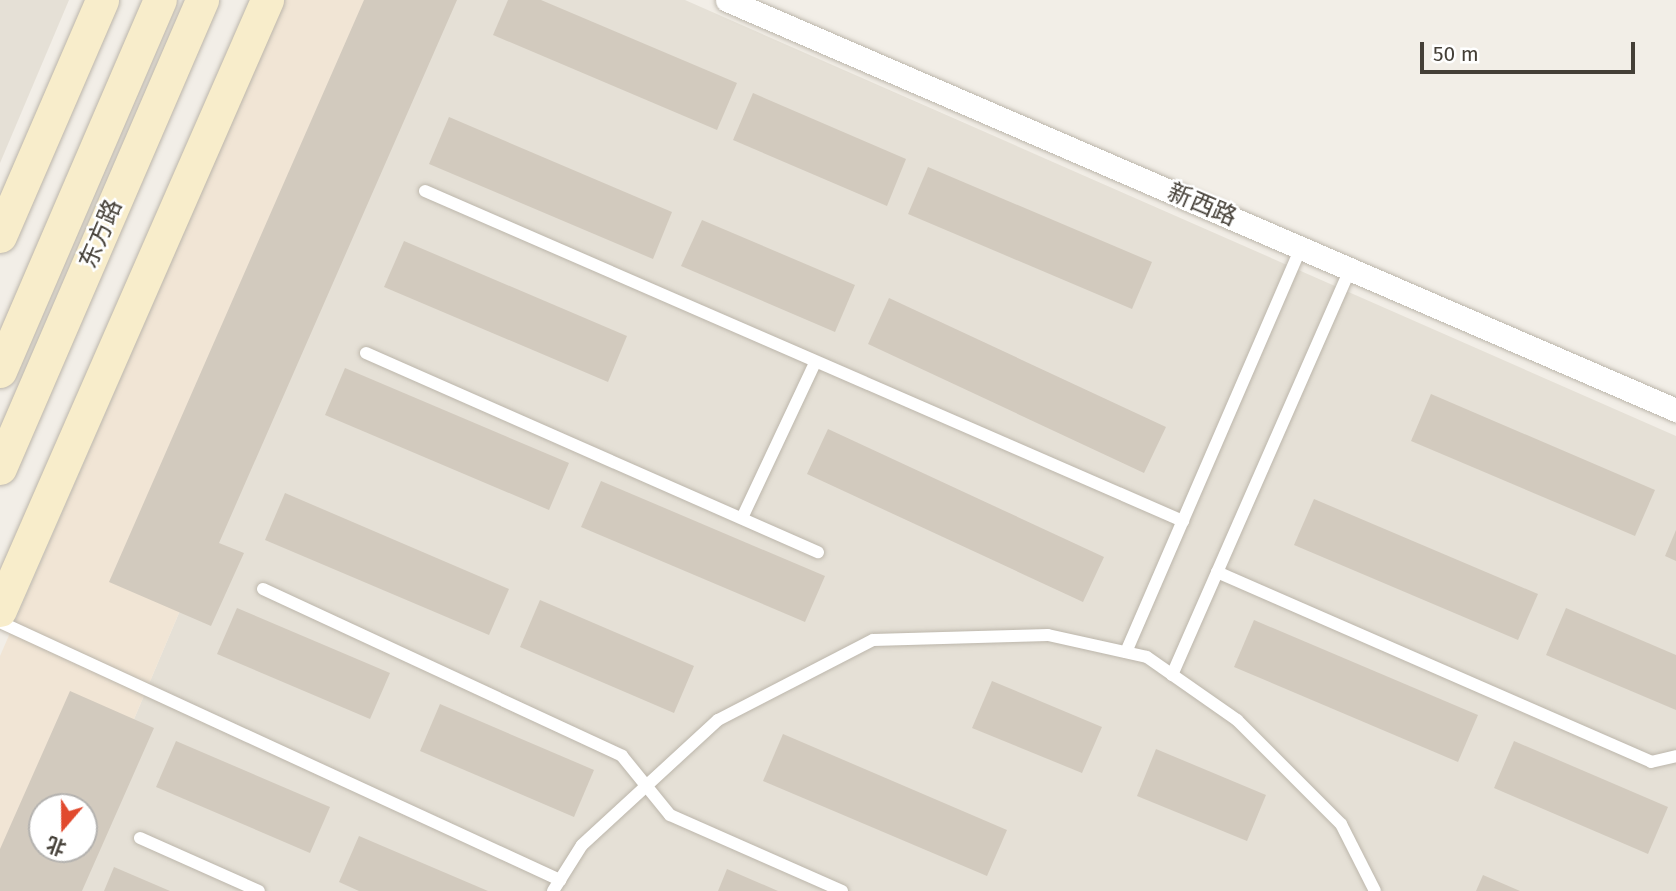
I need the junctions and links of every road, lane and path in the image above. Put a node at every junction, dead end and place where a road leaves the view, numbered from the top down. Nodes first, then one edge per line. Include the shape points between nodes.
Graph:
1 (102, 0) edge
2 (160, 0) edge
3 (202, 0) edge
4 (267, 0) edge
5 (727, 0) edge
6 (425, 191) dead end
7 (0, 236) edge
8 (1301, 248) junction
9 (1350, 270) junction
10 (366, 353) dead end
11 (815, 363) junction
12 (0, 371) edge
13 (1676, 410) edge
14 (0, 468) edge
15 (742, 518) junction
16 (1183, 521) junction
17 (818, 552) dead end
18 (1217, 572) junction
19 (263, 589) dead end
20 (0, 610) edge
21 (0, 622) edge
22 (1126, 652) junction
23 (1172, 675) junction
24 (1676, 756) edge
25 (646, 786) junction
26 (140, 838) dead end
27 (556, 885) edge
28 (259, 891) edge
29 (842, 891) edge
30 (1375, 891) edge

1 - 7 main road
2 - 12 main road, 东方路
3 - 14 main road, 东方路
4 - 20 main road
5 - 8 street, 新西路
6 - 11 lane
8 - 9 street, 新西路
8 - 16 lane
9 - 13 street, 新西路
9 - 18 lane
10 - 15 lane
11 - 15 lane
11 - 16 lane
15 - 17 lane
16 - 22 lane
18 - 23 lane
18 - 24 lane via 1651,762
19 - 25 lane via 622,756
21 - 27 lane
22 - 23 lane via 1147,657
22 - 25 lane via 1048,635 873,640 718,720
23 - 30 lane via 1237,720 1341,824
25 - 27 lane via 582,845
25 - 29 lane via 670,815
26 - 28 lane

